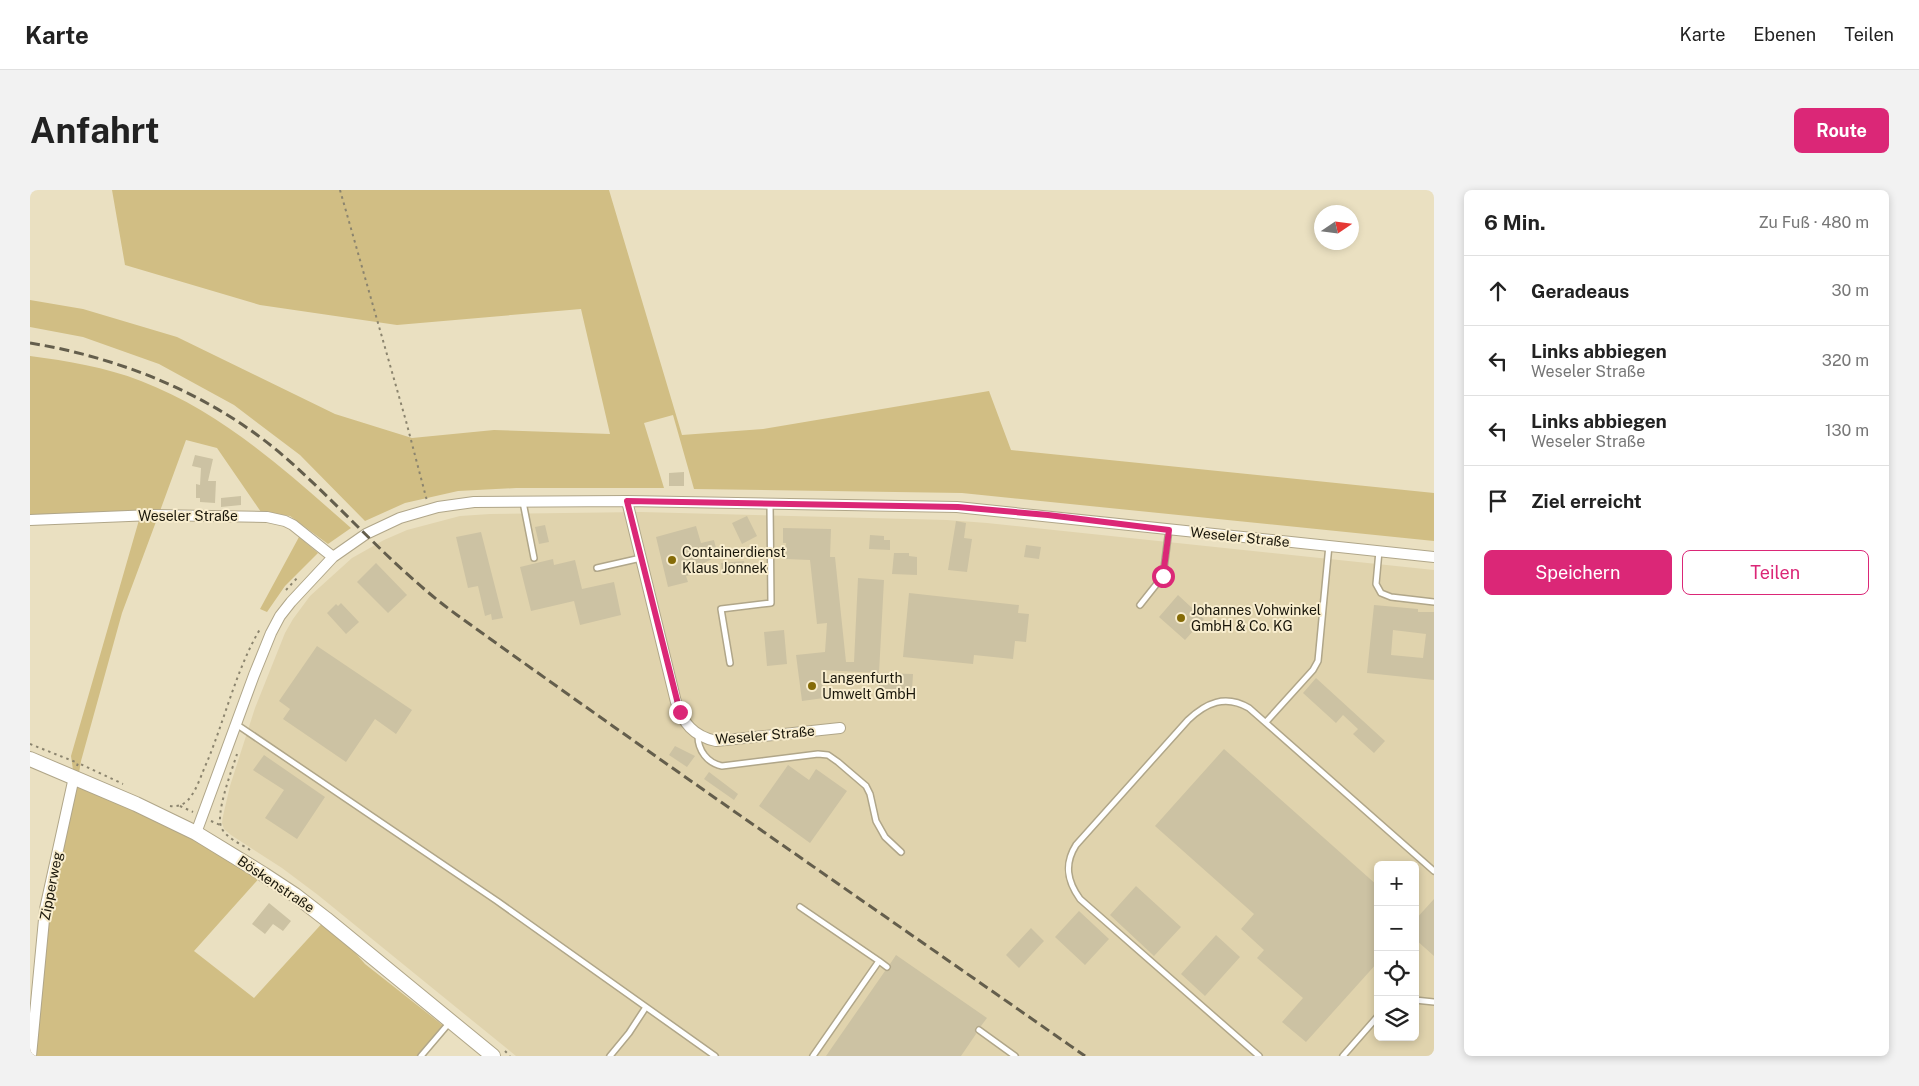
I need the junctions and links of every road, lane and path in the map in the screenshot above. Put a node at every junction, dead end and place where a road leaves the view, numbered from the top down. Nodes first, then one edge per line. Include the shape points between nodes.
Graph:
1 (340, 190) edge
2 (435, 499) dead end
3 (523, 501) junction
4 (627, 501) junction
5 (770, 503) junction
6 (426, 504) junction
7 (30, 520) edge
8 (1169, 530) junction
9 (1329, 545) junction
10 (1379, 551) junction
11 (333, 557) junction
12 (1434, 557) edge
13 (534, 558) dead end
14 (641, 558) junction
15 (597, 568) dead end
16 (302, 573) dead end
17 (283, 595) dead end
18 (1434, 602) edge
19 (1140, 605) dead end
20 (263, 624) dead end
21 (730, 663) dead end
22 (1266, 722) junction
23 (236, 724) junction
24 (840, 728) dead end
25 (698, 736) junction
26 (30, 744) edge
27 (30, 759) edge
28 (78, 763) junction
29 (74, 777) junction
30 (127, 786) dead end
31 (170, 806) dead end
32 (196, 833) junction
33 (901, 852) dead end
34 (1434, 871) edge
35 (800, 907) dead end
36 (879, 961) junction
37 (887, 967) dead end
38 (1419, 1000) edge
39 (1434, 1002) edge
40 (646, 1007) junction
41 (1374, 1021) edge
42 (450, 1022) junction
43 (978, 1030) dead end
44 (31, 1056) edge
45 (421, 1056) edge
46 (493, 1056) edge
47 (610, 1056) edge
48 (716, 1056) edge
49 (813, 1056) edge
50 (1015, 1056) edge
51 (1259, 1056) edge
52 (1343, 1056) edge

1 - 6 path via 406,421
2 - 6 path
3 - 4 street, Weseler Straße
3 - 6 street, Weseler Straße
3 - 13 lane
4 - 5 street, Weseler Straße
4 - 14 street, Weseler Straße
5 - 8 street, Weseler Straße via 958,507
5 - 21 lane via 771,603 721,609
6 - 11 street, Weseler Straße via 366,534
7 - 11 street, Weseler Straße via 153,515 267,517 293,525
8 - 9 street, Weseler Straße
8 - 19 lane via 1163,576
9 - 10 street, Weseler Straße
9 - 22 lane via 1318,660 1313,670
10 - 12 street, Weseler Straße
10 - 18 lane via 1376,584 1381,593
11 - 23 street, Weseler Straße via 280,616
14 - 15 lane
14 - 25 street, Weseler Straße via 678,707 684,721
16 - 17 path
20 - 31 path via 243,665 195,789 184,804
22 - 34 lane
22 - 51 lane via 1234,701 1200,708 1076,845 1069,855 1068,864 1073,890 1080,898
23 - 32 street, Weseler Straße
23 - 40 lane
24 - 25 street, Weseler Straße via 716,741
25 - 33 lane via 705,756 722,766 828,755 866,786 876,821 885,837
26 - 28 path
27 - 29 main road, Böskenstraße
28 - 29 path
28 - 30 path
29 - 32 main road, Böskenstraße
29 - 44 street, Zipperweg via 44,910
32 - 42 main road, Böskenstraße via 295,895
35 - 36 lane
36 - 37 lane
36 - 49 lane
38 - 39 lane
40 - 47 lane
40 - 48 lane
41 - 52 lane
42 - 45 lane
42 - 46 main road, Böskenstraße
43 - 50 lane

